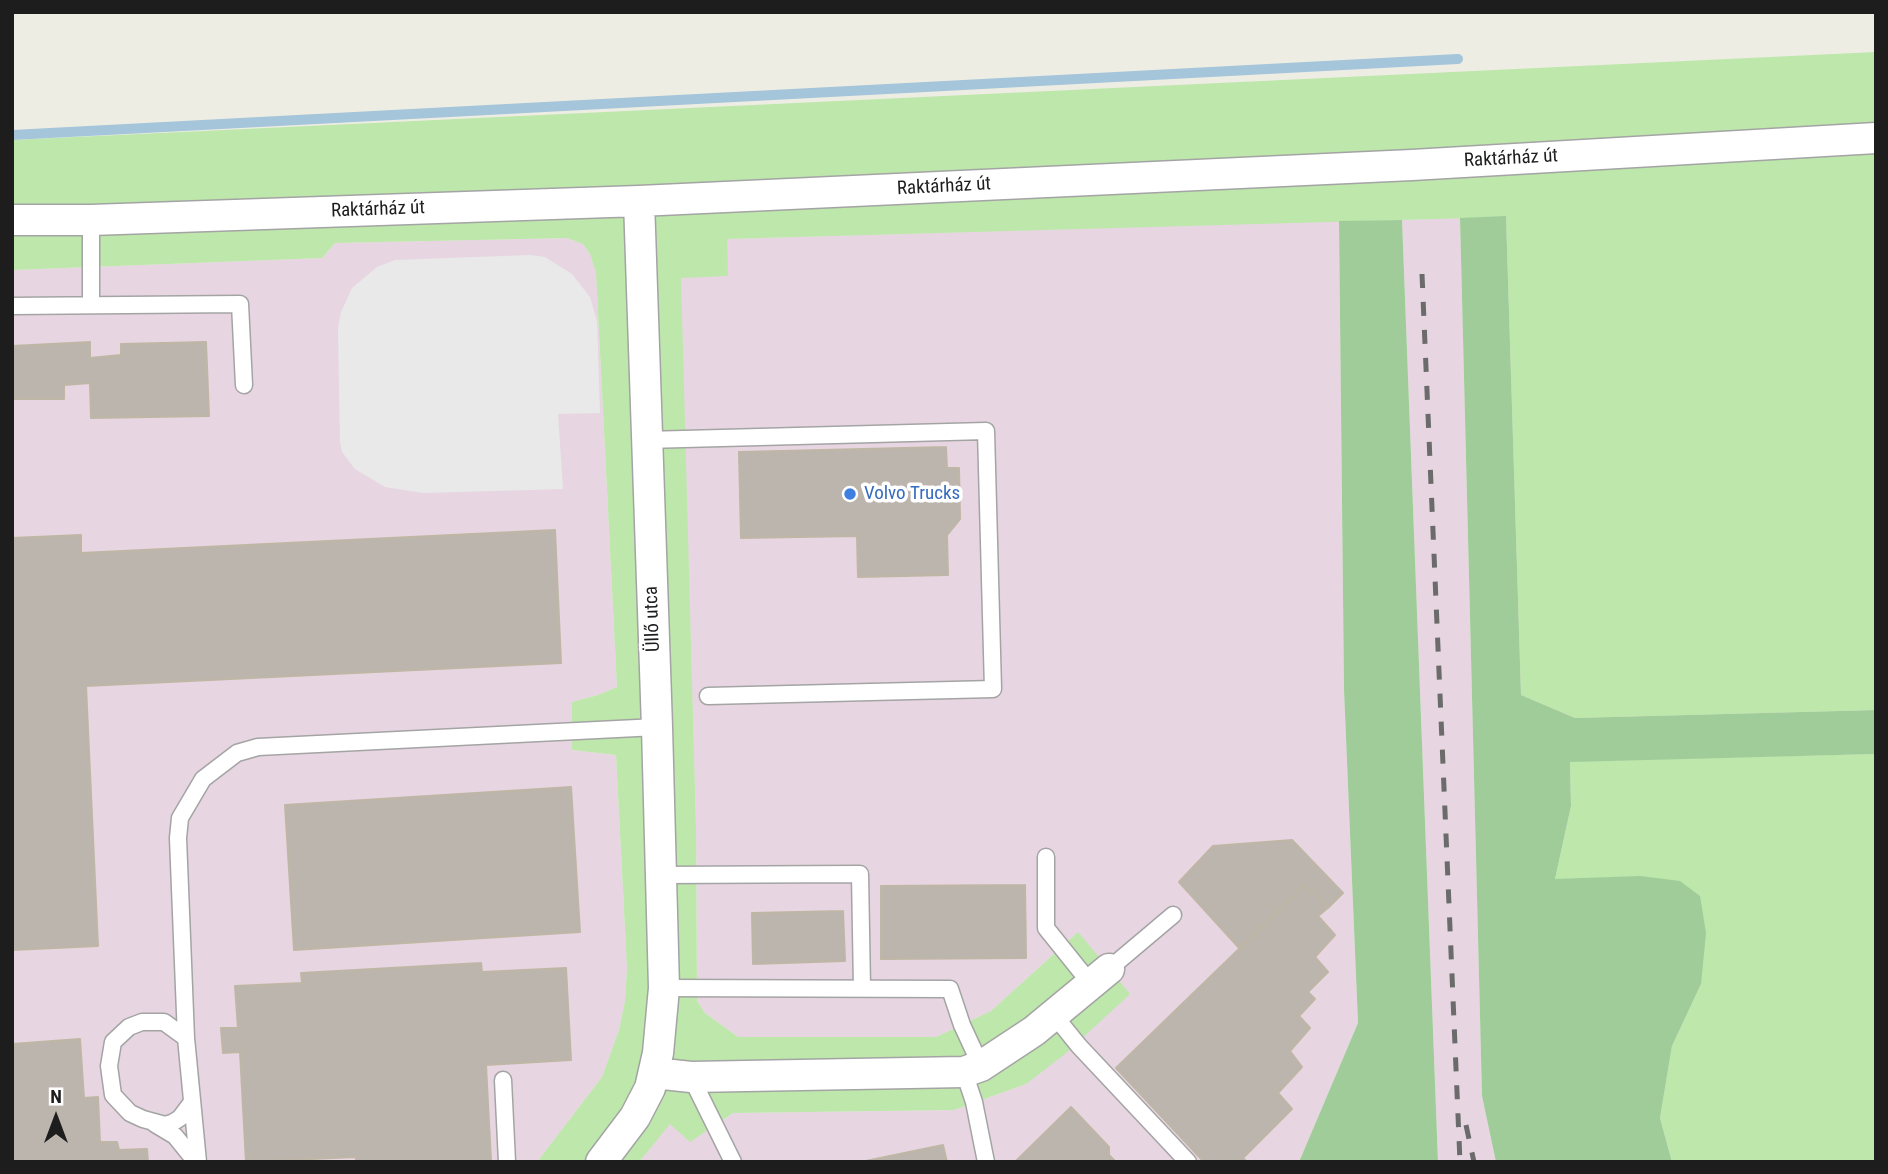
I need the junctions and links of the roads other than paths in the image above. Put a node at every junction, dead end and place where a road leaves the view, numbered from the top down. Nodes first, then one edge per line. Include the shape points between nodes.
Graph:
1 (1876, 138) edge
2 (639, 201) junction
3 (12, 220) edge
4 (91, 220) junction
5 (91, 305) junction
6 (12, 306) edge
7 (244, 385) dead end
8 (646, 439) junction
9 (708, 696) dead end
10 (657, 727) junction
11 (1046, 857) dead end
12 (662, 875) junction
13 (1173, 915) dead end
14 (1100, 976) junction
15 (664, 988) junction
16 (862, 988) junction
17 (1054, 1015) junction
18 (186, 1038) junction
19 (972, 1069) junction
20 (654, 1073) junction
21 (691, 1077) junction
22 (503, 1080) dead end
23 (192, 1102) junction
24 (153, 1123) junction
25 (197, 1162) edge
26 (507, 1162) edge
27 (601, 1162) edge
28 (733, 1162) edge
29 (986, 1162) edge
30 (1188, 1162) edge

1 - 2 street, Raktárház út
2 - 4 street, Raktárház út
2 - 8 street, Üllő utca
3 - 4 street, Raktárház út
4 - 5 lane
5 - 6 lane
5 - 7 lane via 240,304
8 - 9 lane via 986,431 993,689
8 - 10 street, Üllő utca
10 - 12 street, Üllő utca
10 - 18 lane via 258,747 224,761 203,779 180,818
11 - 14 lane via 1046,928
12 - 15 street, Üllő utca
12 - 16 lane via 860,874
13 - 14 lane
14 - 17 street
15 - 16 lane
15 - 20 street, Üllő utca
16 - 19 lane via 950,989
17 - 19 street
17 - 30 lane
18 - 23 lane
18 - 24 lane via 172,1026 154,1020 129,1027 113,1042 113,1095 130,1113
19 - 21 street
19 - 29 lane
20 - 21 street
20 - 27 street, Üllő utca via 644,1102
21 - 28 lane
22 - 26 lane
23 - 24 lane via 172,1123
23 - 25 lane
24 - 25 lane via 175,1136

